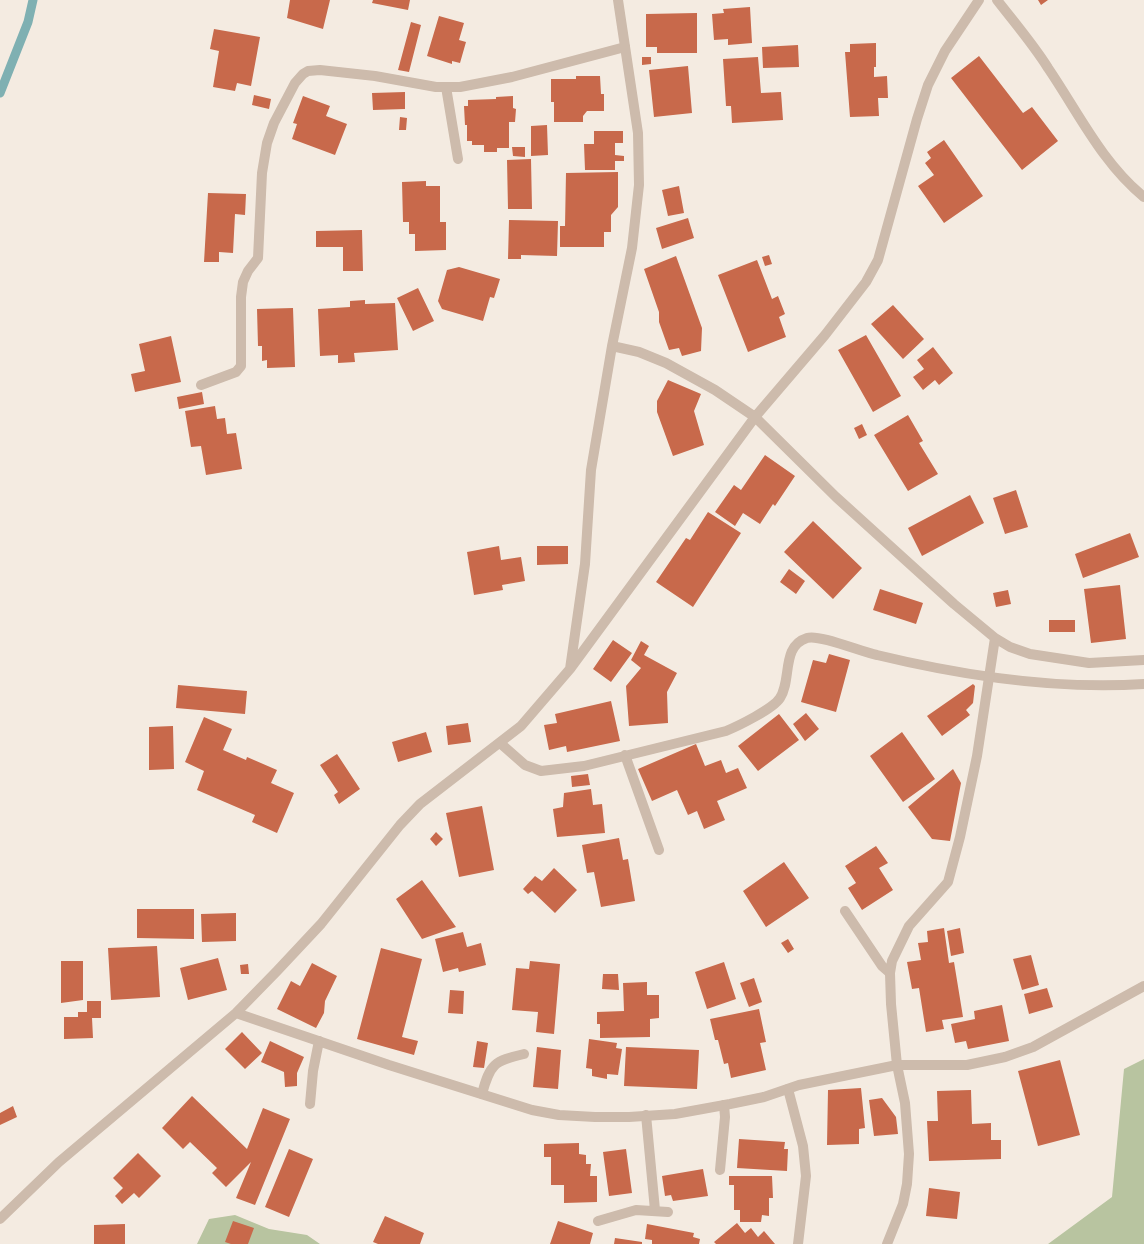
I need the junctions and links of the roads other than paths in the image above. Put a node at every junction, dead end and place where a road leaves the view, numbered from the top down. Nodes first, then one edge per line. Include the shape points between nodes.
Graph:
1 (618, 0) edge
2 (979, 0) edge
3 (997, 0) edge
4 (625, 48) junction
5 (446, 87) junction
6 (458, 159) dead end
7 (1144, 197) edge
8 (612, 346) junction
9 (201, 385) dead end
10 (755, 417) junction
11 (995, 638) junction
12 (1144, 660) edge
13 (570, 669) junction
14 (989, 676) junction
15 (1144, 684) edge
16 (500, 743) junction
17 (625, 755) junction
18 (659, 850) dead end
19 (845, 911) dead end
20 (890, 973) junction
21 (1144, 986) edge
22 (236, 1013) junction
23 (320, 1041) junction
24 (524, 1054) dead end
25 (897, 1065) junction
26 (788, 1089) junction
27 (482, 1094) junction
28 (310, 1104) dead end
29 (724, 1105) junction
30 (646, 1115) junction
31 (720, 1170) dead end
32 (655, 1210) junction
33 (668, 1212) dead end
34 (0, 1219) edge
35 (598, 1221) dead end
36 (798, 1244) edge
37 (887, 1244) edge

1 - 4 street
2 - 10 street via 945,51 928,85 878,260 866,282 825,335
3 - 7 street via 1047,66 1107,160
4 - 5 street via 479,84
4 - 8 street via 638,133 639,185 632,248
5 - 6 street
5 - 9 street via 320,70 308,71 295,83 267,143 262,173 258,258 243,282 241,297 242,366 236,372
8 - 10 street via 639,352 666,363 715,390
8 - 13 street via 590,470 585,564
10 - 11 street via 836,497
10 - 13 street
11 - 12 street via 1010,647 1037,655 1089,663
11 - 14 street
13 - 16 street via 521,726
14 - 15 street via 1090,686
14 - 17 street via 876,655 809,637 800,641 790,653 783,692 779,700 745,723 726,731
14 - 20 street via 975,763 948,882 909,926 897,948
16 - 17 street via 525,765 541,771 584,766
16 - 22 street via 415,809 321,924
17 - 18 street
19 - 20 street via 882,966
20 - 25 street
21 - 25 street via 1033,1048 967,1065
22 - 23 street
22 - 34 street via 59,1162
23 - 27 street
23 - 28 street via 313,1072
24 - 27 street via 496,1064 488,1073
25 - 26 street
25 - 37 street via 905,1103 909,1154 903,1204
26 - 29 street
26 - 36 street via 803,1146 806,1176
27 - 30 street via 532,1110 559,1115 595,1118
29 - 30 street via 675,1114
29 - 31 street
30 - 32 street
32 - 33 street
32 - 35 street via 636,1210

